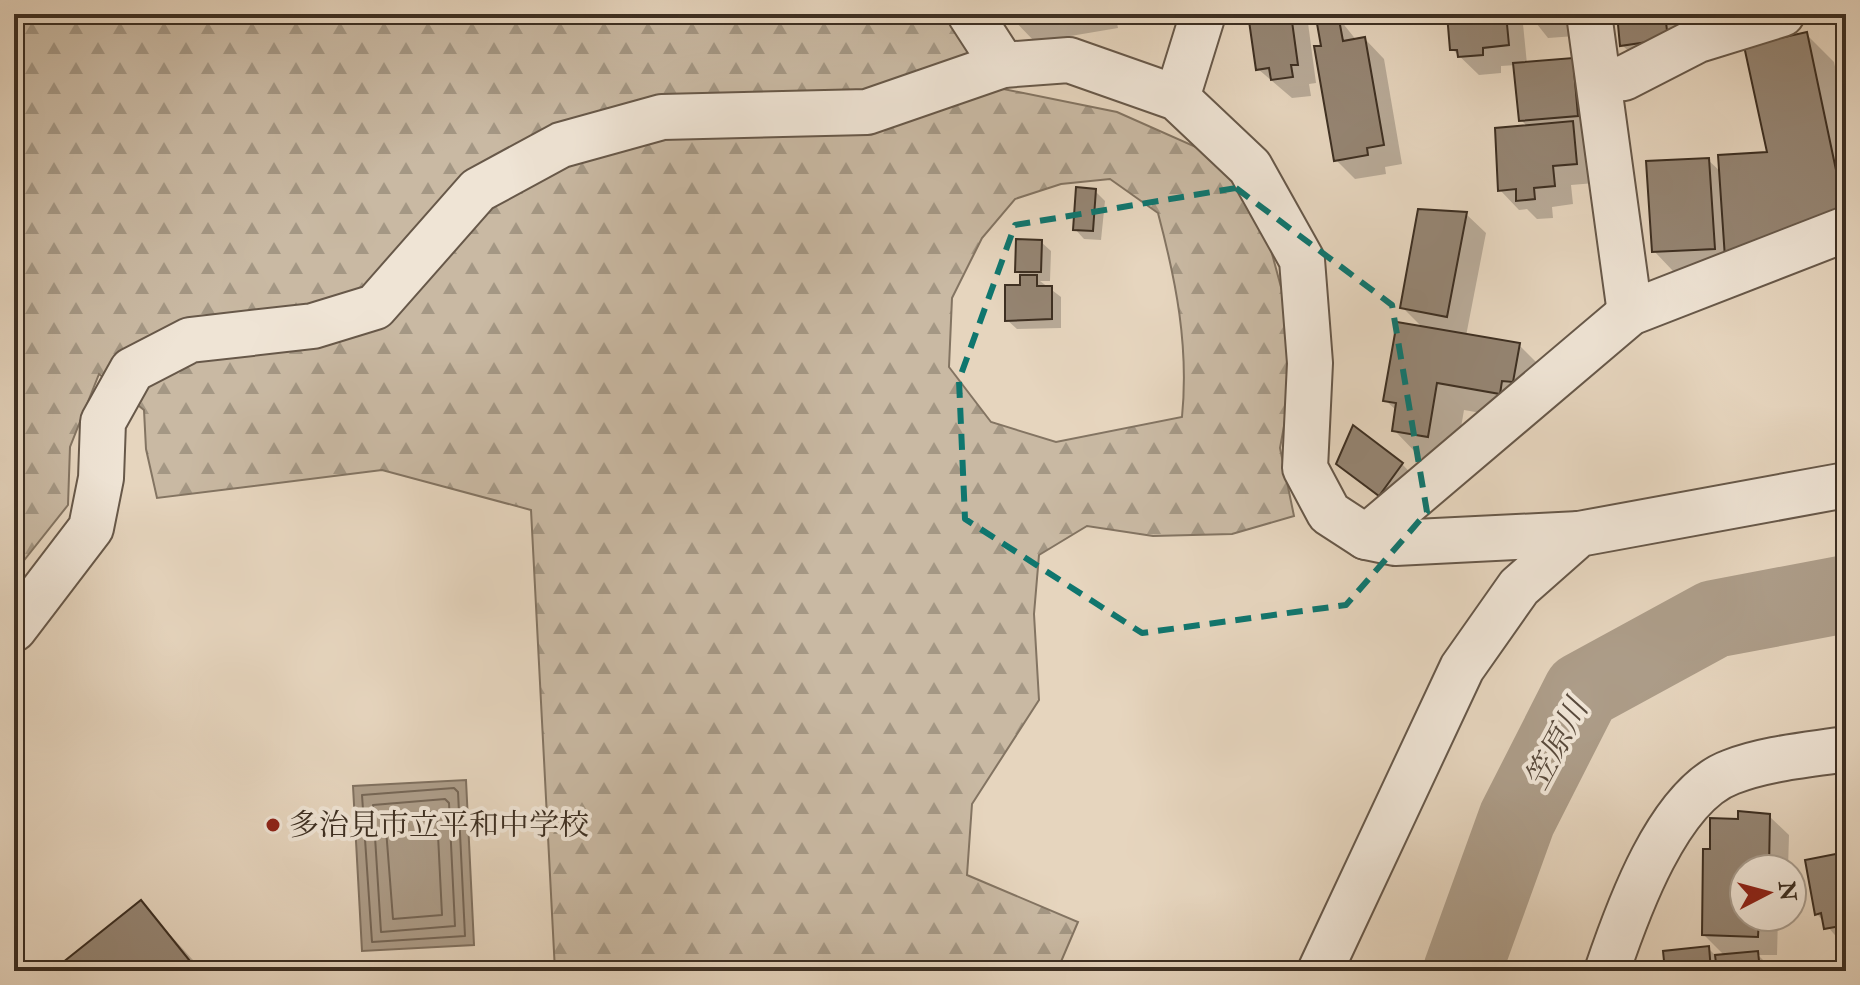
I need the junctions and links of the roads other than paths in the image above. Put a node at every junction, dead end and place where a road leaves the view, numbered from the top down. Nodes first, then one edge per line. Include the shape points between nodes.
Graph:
1 (970, 14) edge
2 (1203, 14) edge
3 (1589, 14) edge
4 (1782, 14) edge
5 (1003, 65) junction
6 (1600, 80) junction
7 (1177, 98) junction
8 (1846, 229) edge
9 (1630, 313) junction
10 (1846, 485) edge
11 (1579, 534) junction
12 (1366, 537) junction
13 (14, 629) edge
14 (1846, 749) edge
15 (1320, 971) edge
16 (1607, 971) edge

1 - 5 street
2 - 7 street
3 - 6 street
4 - 6 street via 1698,40 1624,78
5 - 7 street via 1069,60
5 - 13 street via 867,112 662,117 561,145 478,190 375,307 313,326 190,340 132,370 103,422 101,478 91,528
6 - 9 street
7 - 12 street via 1250,167 1302,260 1310,363 1305,468 1329,513
8 - 9 street
9 - 12 street
10 - 11 street
11 - 12 street via 1395,543
11 - 15 street via 1519,587 1462,668
14 - 16 street via 1728,773 1693,796 1634,890

